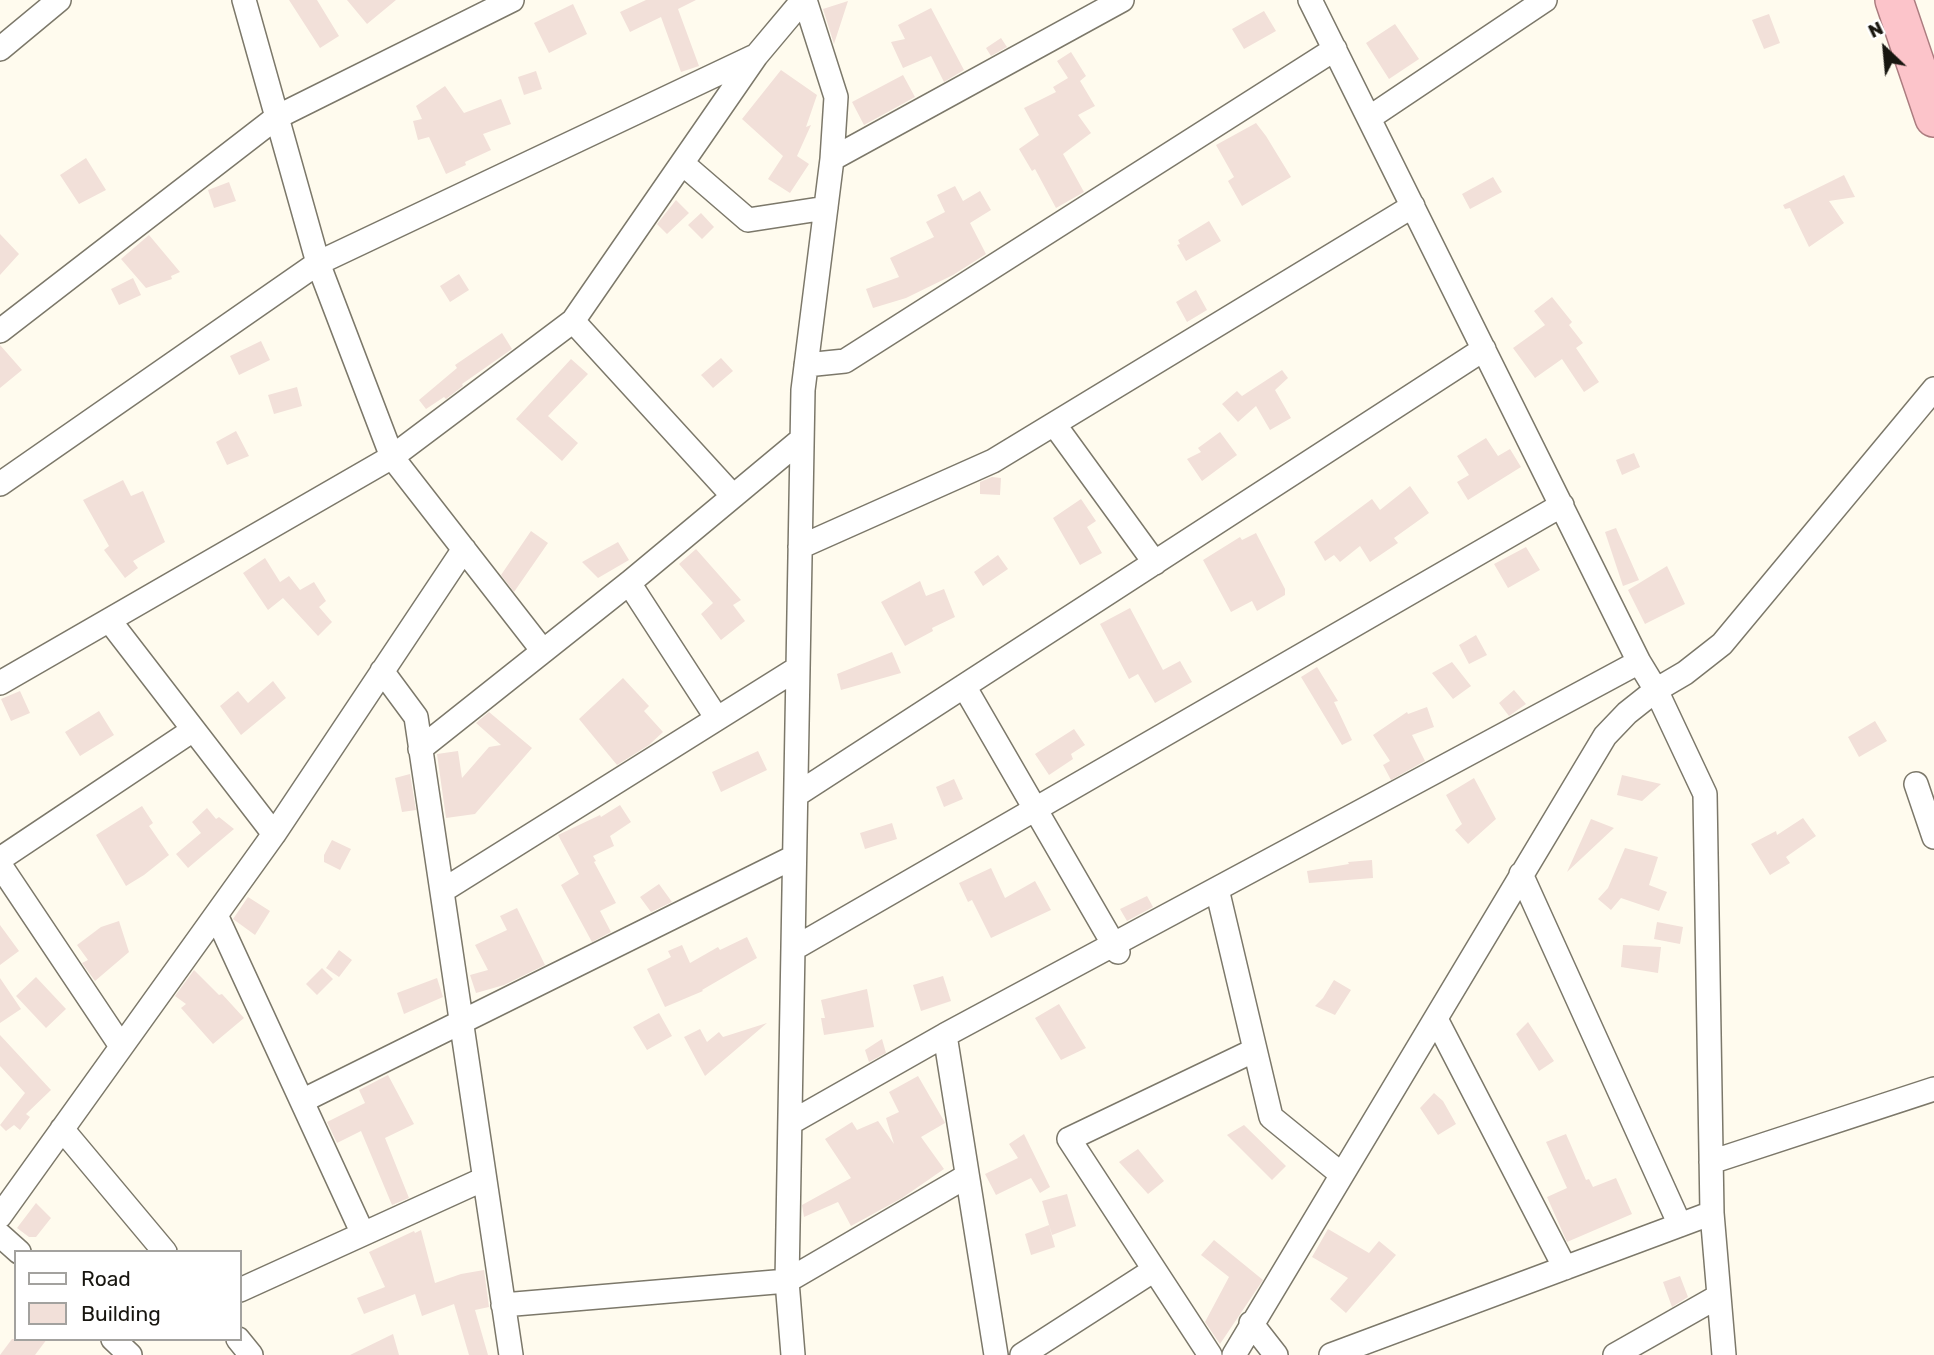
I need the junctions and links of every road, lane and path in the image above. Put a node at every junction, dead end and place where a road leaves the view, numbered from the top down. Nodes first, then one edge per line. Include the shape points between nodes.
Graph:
1 (58, 0) edge
2 (244, 0) edge
3 (512, 0) edge
4 (804, 0) edge
5 (1122, 0) edge
6 (1310, 0) edge
7 (1545, 0) edge
8 (1894, 0) edge
9 (0, 49) edge
10 (1335, 49) junction
11 (756, 56) junction
12 (1932, 108) edge
13 (277, 117) junction
14 (1369, 118) junction
15 (832, 159) junction
16 (682, 163) junction
17 (1413, 206) junction
18 (826, 208) junction
19 (318, 263) junction
20 (573, 321) junction
21 (0, 331) edge
22 (1484, 349) junction
23 (806, 365) junction
24 (1934, 389) edge
25 (1054, 424) junction
26 (802, 439) junction
27 (392, 457) junction
28 (0, 484) edge
29 (733, 496) junction
30 (1562, 505) junction
31 (800, 547) junction
32 (464, 549) junction
33 (1155, 563) junction
34 (629, 583) junction
35 (109, 620) junction
36 (543, 651) junction
37 (1639, 662) junction
38 (798, 668) junction
39 (382, 671) junction
40 (0, 683) edge
41 (964, 686) junction
42 (1656, 690) junction
43 (716, 717) junction
44 (193, 730) junction
45 (420, 749) junction
46 (1916, 784) dead end
47 (796, 795) junction
48 (1035, 810) junction
49 (274, 834) junction
50 (1934, 837) edge
51 (794, 857) junction
52 (0, 859) edge
53 (0, 865) edge
54 (1521, 874) junction
55 (1217, 889) junction
56 (442, 891) junction
57 (216, 915) junction
58 (1116, 948) junction
59 (793, 949) junction
60 (1436, 1019) junction
61 (461, 1022) junction
62 (945, 1035) junction
63 (121, 1046) junction
64 (1255, 1050) junction
65 (1934, 1089) edge
66 (302, 1101) junction
67 (790, 1123) junction
68 (62, 1129) junction
69 (1711, 1162) junction
70 (1341, 1174) junction
71 (967, 1176) junction
72 (484, 1179) junction
73 (1712, 1213) junction
74 (0, 1216) edge
75 (1681, 1224) junction
76 (363, 1234) junction
77 (0, 1235) edge
78 (17, 1250) edge
79 (163, 1250) edge
80 (1565, 1268) junction
81 (1154, 1270) junction
82 (788, 1281) junction
83 (242, 1289) edge
84 (1719, 1296) junction
85 (503, 1305) junction
86 (1251, 1323) junction
87 (115, 1341) edge
88 (240, 1341) edge
89 (989, 1354) edge
90 (130, 1355) edge
91 (251, 1355) edge
92 (511, 1355) edge
93 (793, 1355) edge
94 (1021, 1355) edge
95 (1210, 1355) edge
96 (1234, 1355) edge
97 (1276, 1355) edge
98 (1331, 1355) edge
99 (1615, 1355) edge
100 (1724, 1355) edge

1 - 9 street
2 - 13 street
3 - 13 street
4 - 11 street
4 - 15 street via 836,97
5 - 15 street
6 - 10 street
7 - 14 street
8 - 12 highway
10 - 14 street
10 - 23 street via 845,361
11 - 16 street
11 - 19 street
13 - 19 street
13 - 21 street
14 - 17 street
15 - 18 street
16 - 18 street via 748,220
16 - 20 street
17 - 22 street
17 - 25 street
18 - 23 street
19 - 27 street
19 - 28 street
20 - 27 street
20 - 29 street
22 - 30 street
22 - 33 street
23 - 26 street
24 - 42 street via 1722,644
25 - 31 street via 993,461
25 - 33 street
26 - 29 street
26 - 31 street
27 - 32 street
27 - 35 street
29 - 34 street
30 - 37 street
30 - 48 street
31 - 38 street
32 - 36 street
32 - 39 street
33 - 41 street
34 - 36 street
34 - 43 street
35 - 40 street
35 - 44 street
36 - 45 street
37 - 42 street
37 - 55 street
38 - 43 street
38 - 47 street
39 - 45 street via 416,717
39 - 49 street
41 - 47 street
41 - 48 street
42 - 54 street via 1605,736
42 - 69 street via 1705,794
43 - 56 street
44 - 49 street
44 - 52 street
45 - 56 street
46 - 50 street
47 - 51 street
48 - 58 street
48 - 59 street
49 - 57 street
51 - 59 street
51 - 61 street
53 - 63 street
54 - 60 street
54 - 75 street
55 - 58 street
55 - 64 street
56 - 61 street
57 - 63 street
57 - 66 street
58 - 62 street
59 - 67 street
60 - 70 street
60 - 80 street
61 - 66 street
61 - 72 street
62 - 67 street
62 - 71 street
63 - 68 street
64 - 70 street via 1271,1117
64 - 81 street via 1069,1139
65 - 69 street
66 - 76 street
67 - 82 street
68 - 74 street
68 - 79 street
69 - 73 street
70 - 86 street
71 - 82 street
71 - 89 street
72 - 76 street
72 - 85 street
73 - 75 street
73 - 84 street
75 - 80 street
76 - 83 street
77 - 78 street
80 - 98 street
81 - 94 street
81 - 95 street
82 - 85 street
82 - 93 street
84 - 99 street
84 - 100 street
85 - 92 street
86 - 96 street
86 - 97 street
87 - 90 street
88 - 91 street

